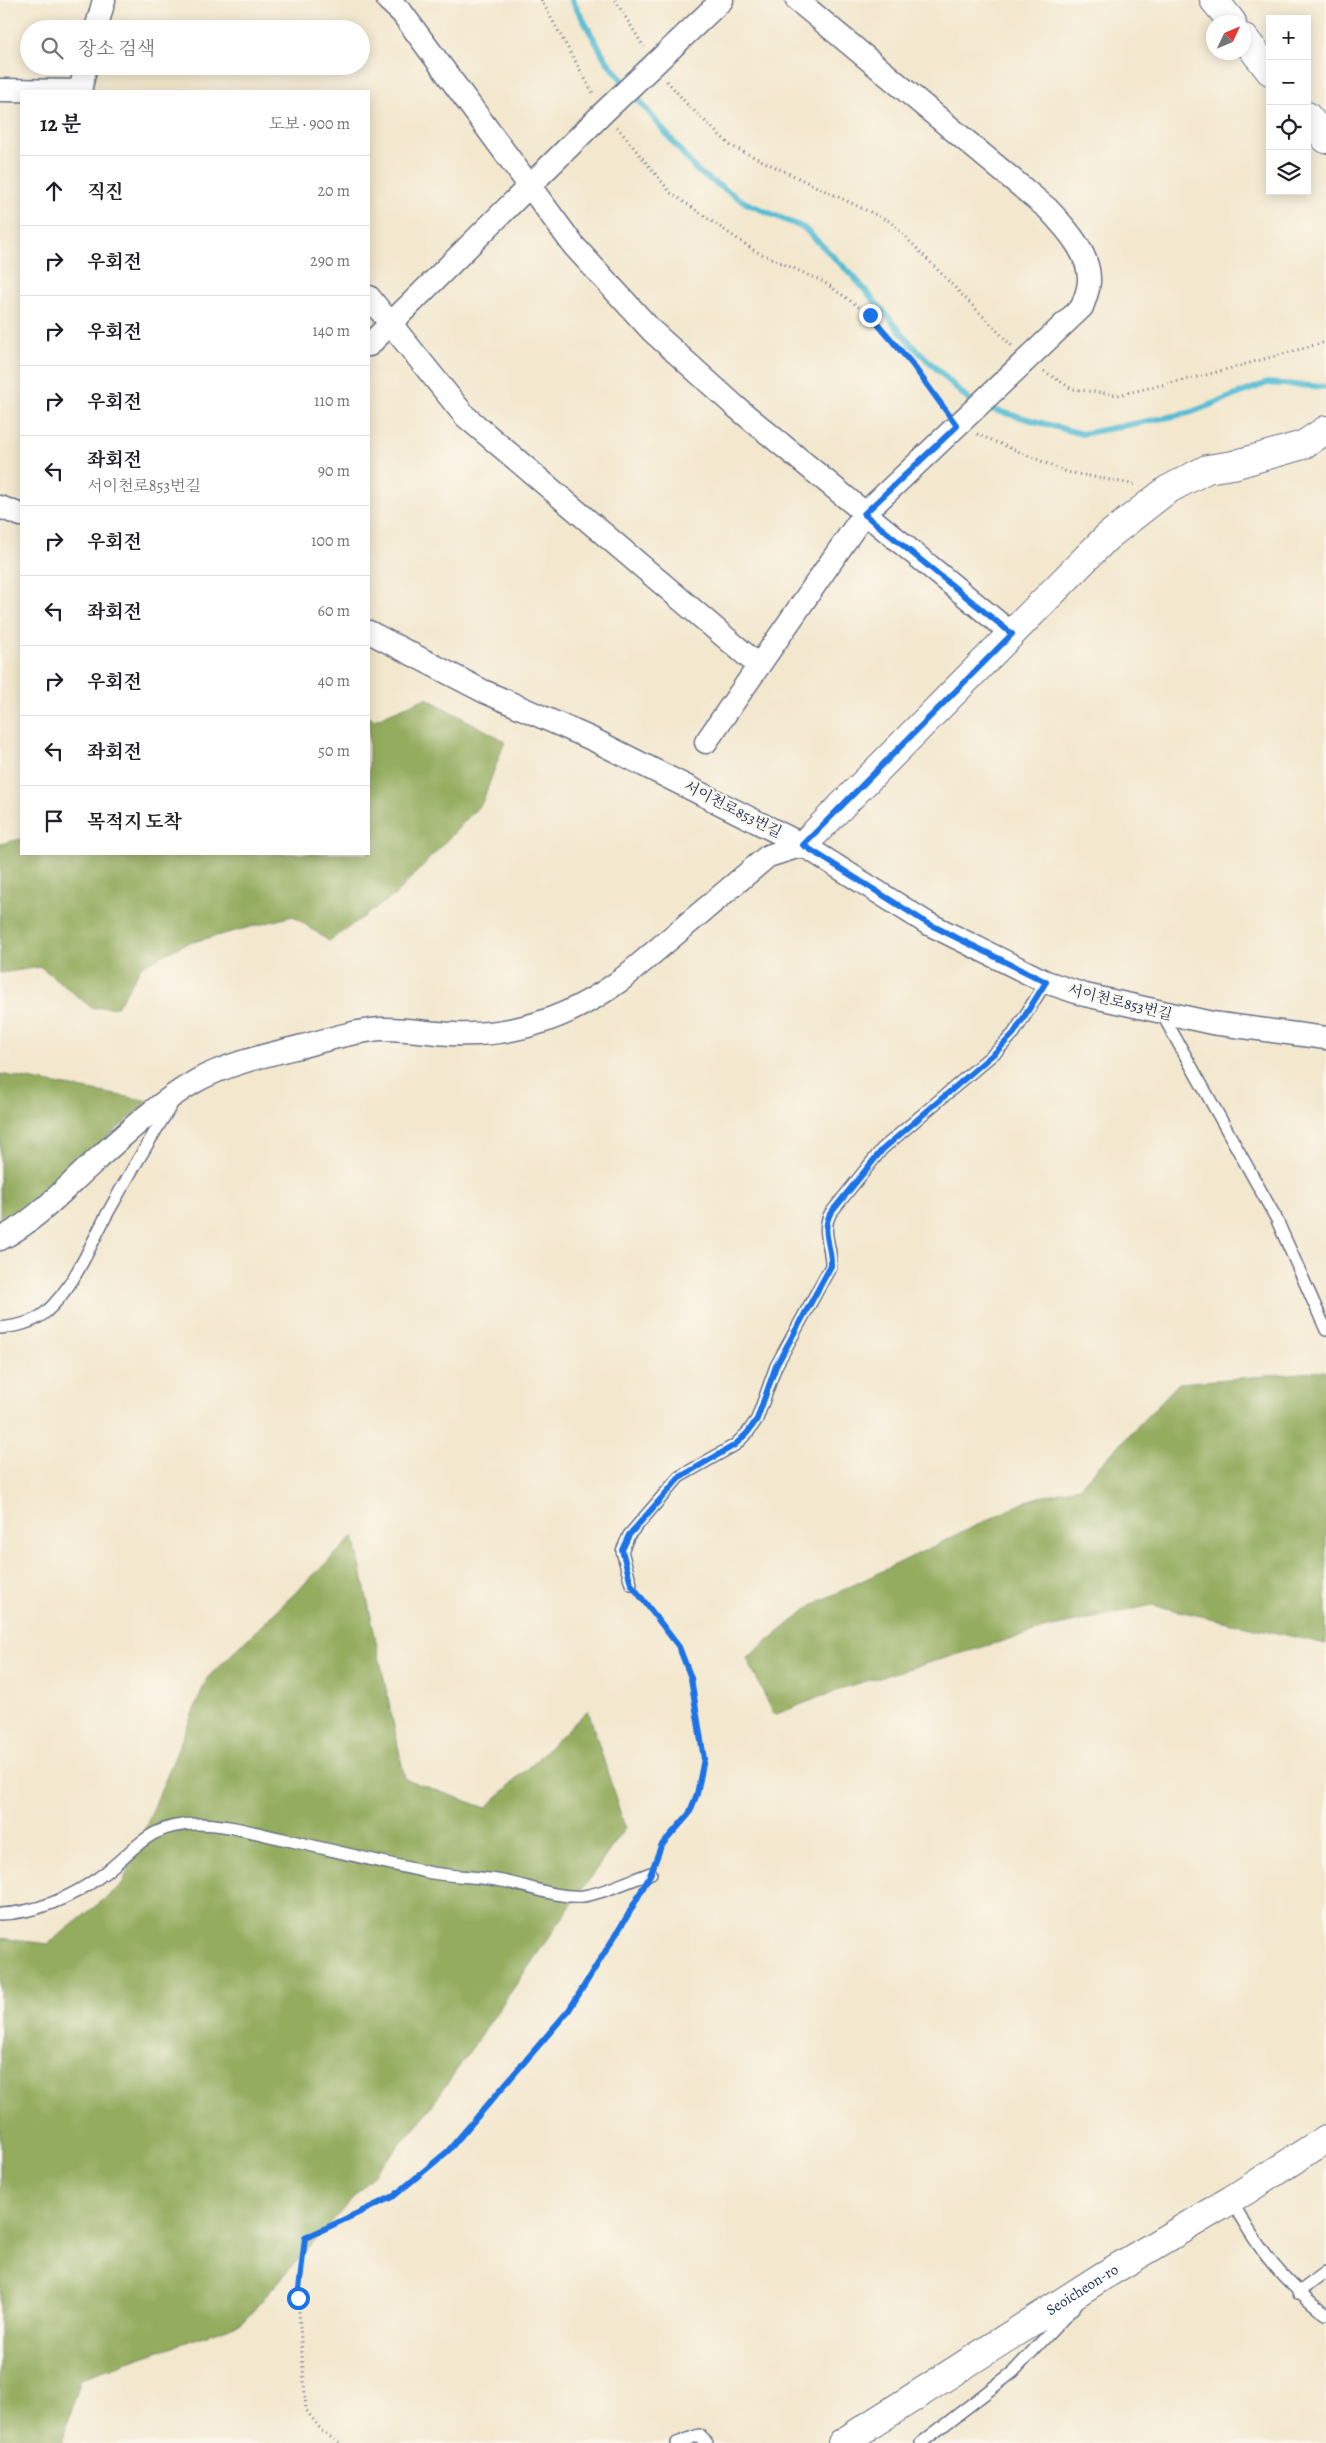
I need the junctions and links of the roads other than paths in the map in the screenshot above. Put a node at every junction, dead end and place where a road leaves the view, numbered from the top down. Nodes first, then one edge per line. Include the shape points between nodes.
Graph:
1 (104, 0) edge
2 (388, 0) edge
3 (722, 0) edge
4 (797, 0) edge
5 (1214, 0) edge
6 (1226, 15) edge
7 (98, 20) edge
8 (1251, 47) edge
9 (1266, 67) edge
10 (84, 75) edge
11 (0, 90) edge
12 (20, 90) edge
13 (80, 90) edge
14 (1311, 121) edge
15 (1326, 139) edge
16 (530, 186) junction
17 (370, 297) edge
18 (391, 323) junction
19 (370, 345) edge
20 (1326, 430) edge
21 (0, 507) edge
22 (864, 514) junction
23 (20, 515) edge
24 (370, 633) edge
25 (1012, 634) junction
26 (759, 666) junction
27 (706, 742) dead end
28 (803, 845) junction
29 (1046, 982) junction
30 (1161, 1012) junction
31 (1326, 1038) edge
32 (180, 1092) junction
33 (0, 1239) edge
34 (0, 1328) edge
35 (1326, 1330) edge
36 (631, 1584) road end
37 (651, 1873) road end
38 (0, 1914) edge
39 (1326, 2139) edge
40 (1232, 2200) junction
41 (1326, 2272) edge
42 (1103, 2276) junction
43 (1298, 2293) junction
44 (1326, 2314) edge
45 (677, 2443) edge
46 (707, 2443) edge
47 (842, 2443) edge
48 (921, 2443) edge

1 - 7 street
2 - 16 street via 402,13
3 - 16 street
4 - 22 street via 1048,209 1067,229 1085,258 1089,286 1082,307
5 - 6 street
8 - 9 street
10 - 13 street
11 - 12 street
14 - 15 street
16 - 18 street
16 - 22 street via 574,246 652,331 736,407
17 - 18 street
18 - 19 street
18 - 26 street via 465,416
20 - 25 street via 1303,445 1207,469 1167,490 1107,537
21 - 23 street
22 - 25 street
22 - 26 street
24 - 28 street, 서이천로853번길 via 483,691 600,743
25 - 28 street
26 - 27 street
28 - 29 street, 서이천로853번길 via 927,923
28 - 32 street via 768,856 598,997 541,1023 485,1034 382,1029 362,1032 218,1071
29 - 30 street, 서이천로853번길 via 1085,995
29 - 36 lane via 1014,1033 882,1150 830,1214 825,1232 832,1254 831,1266 776,1366 757,1419 735,1445 680,1477 629,1535 622,1550
30 - 31 street, 서이천로853번길 via 1212,1023
30 - 35 lane via 1276,1218
32 - 33 street via 135,1126 26,1223
32 - 34 lane via 142,1151 64,1291 44,1313 31,1321
37 - 38 lane via 585,1896 560,1896 501,1881 429,1872 233,1828 176,1825 155,1832 131,1848 99,1878 72,1894 49,1905
39 - 40 street, Seoicheon-ro
40 - 42 street, Seoicheon-ro
40 - 43 lane via 1254,2241
41 - 43 lane
42 - 47 street, Seoicheon-ro
42 - 48 lane via 1013,2372
43 - 44 lane
45 - 46 lane via 698,2435

